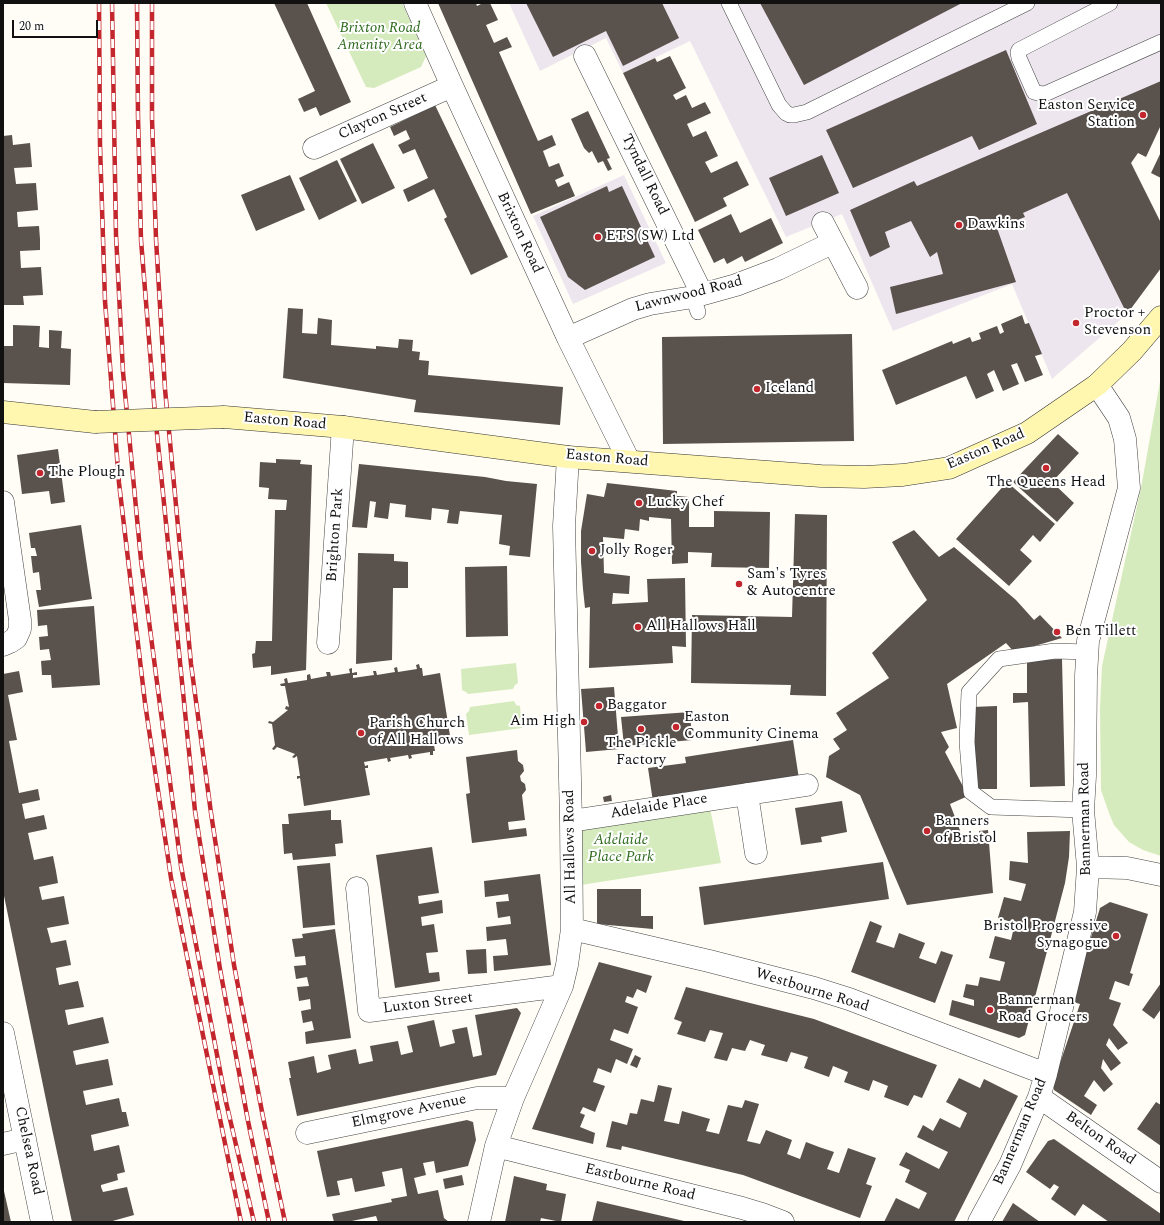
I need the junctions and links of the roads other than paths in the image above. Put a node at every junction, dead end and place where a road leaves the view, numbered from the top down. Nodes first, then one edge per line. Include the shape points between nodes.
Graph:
1 (415, 3) edge
2 (729, 3) edge
3 (1027, 3) edge
4 (1110, 3) edge
5 (1161, 42) edge
6 (585, 56) dead end
7 (452, 86) junction
8 (314, 148) dead end
9 (823, 223) dead end
10 (832, 243) junction
11 (857, 288) dead end
12 (698, 301) junction
13 (1161, 317) edge
14 (568, 338) junction
15 (1097, 385) junction
16 (3, 412) edge
17 (343, 427) junction
18 (568, 457) junction
19 (629, 461) junction
20 (3, 502) edge
21 (328, 643) dead end
22 (3, 645) edge
23 (1088, 652) junction
24 (807, 785) dead end
25 (747, 794) junction
26 (1083, 810) junction
27 (571, 821) junction
28 (756, 853) dead end
29 (1088, 867) junction
30 (1161, 875) edge
31 (357, 888) dead end
32 (572, 929) junction
33 (562, 986) junction
34 (3, 1032) edge
35 (1046, 1074) junction
36 (1039, 1097) junction
37 (513, 1098) junction
38 (307, 1133) dead end
39 (25, 1139) junction
40 (3, 1144) edge
41 (496, 1146) junction
42 (1161, 1182) edge
43 (42, 1222) edge
44 (479, 1222) edge
45 (783, 1222) edge
46 (979, 1222) edge

1 - 7 street, Brixton Road
2 - 3 lane via 779,105 786,113 794,115 807,112
4 - 5 lane via 1019,50 1019,58 1034,92 1047,93
6 - 12 street, Tyndall Road
7 - 8 street, Clayton Street
7 - 14 street, Brixton Road
9 - 10 street
10 - 11 street
10 - 12 street, Lawnwood Road via 778,269
12 - 14 street, Lawnwood Road via 650,304
13 - 15 main road, Easton Road via 1132,351
14 - 19 street, Brixton Road
15 - 19 main road, Easton Road via 1027,433 949,468 903,475 864,477
15 - 23 street, Bannerman Road via 1119,418 1125,439 1129,488 1088,641
16 - 17 main road, Easton Road, bridge via 95,422 224,417
17 - 18 main road, Easton Road
17 - 21 street, Brighton Park
18 - 19 main road, Easton Road
18 - 27 street, All Hallows Road via 564,526
20 - 22 street via 20,620 16,638
23 - 26 street, Bannerman Road
23 - 26 lane via 1055,651 999,659 969,692 967,742 971,792 991,807
24 - 25 street, Adelaide Place
25 - 27 street, Adelaide Place
25 - 28 street
26 - 29 street, Bannerman Road
27 - 32 street, All Hallows Road
29 - 30 street via 1127,868
29 - 35 street, Bannerman Road via 1085,912
31 - 33 street, Luxton Street via 369,1011
32 - 33 street, All Hallows Road
32 - 35 street, Westbourne Road via 814,988
33 - 37 street, All Hallows Road
34 - 39 street, Chelsea Road
35 - 36 street, Bannerman Road
36 - 42 street, Belton Road
36 - 46 street, Bannerman Road via 1010,1165
37 - 38 street, Elmgrove Avenue via 477,1098
37 - 41 street, All Hallows Road
39 - 40 street
39 - 43 street, Chelsea Road
41 - 44 street, All Hallows Road
41 - 45 street, Eastbourne Road via 742,1208

